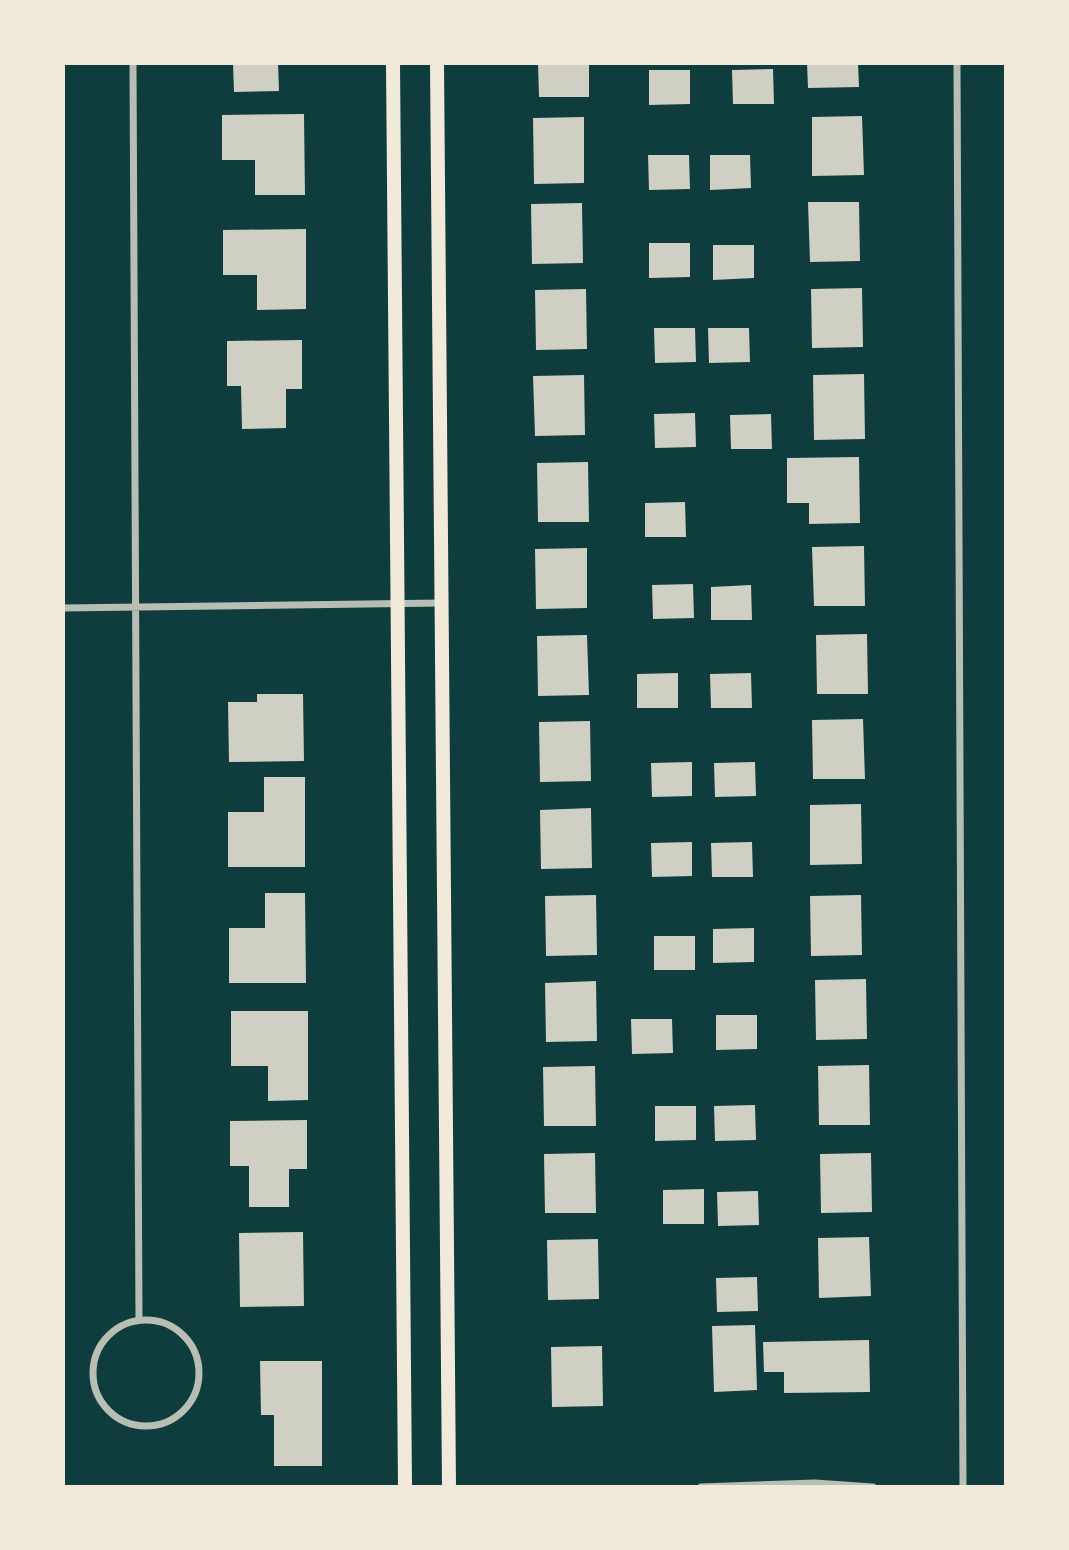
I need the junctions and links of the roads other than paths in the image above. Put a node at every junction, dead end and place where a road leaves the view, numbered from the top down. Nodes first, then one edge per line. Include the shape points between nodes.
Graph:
1 (133, 63) edge
2 (393, 63) edge
3 (437, 63) edge
4 (957, 63) edge
5 (441, 603) junction
6 (399, 604) junction
7 (135, 607) junction
8 (63, 608) edge
9 (139, 1320) junction
10 (405, 1487) edge
11 (449, 1487) edge
12 (701, 1487) edge
13 (873, 1487) edge
14 (963, 1487) edge

1 - 7 street
2 - 6 main road
3 - 5 main road
4 - 14 street
5 - 6 street
5 - 11 main road
6 - 7 street
6 - 10 main road
7 - 8 street
7 - 9 street
9 - 9 street via 108,1335 93,1366 93,1384 111,1414 143,1427 160,1425 190,1405 200,1371 187,1339 173,1327
12 - 13 street via 816,1483

